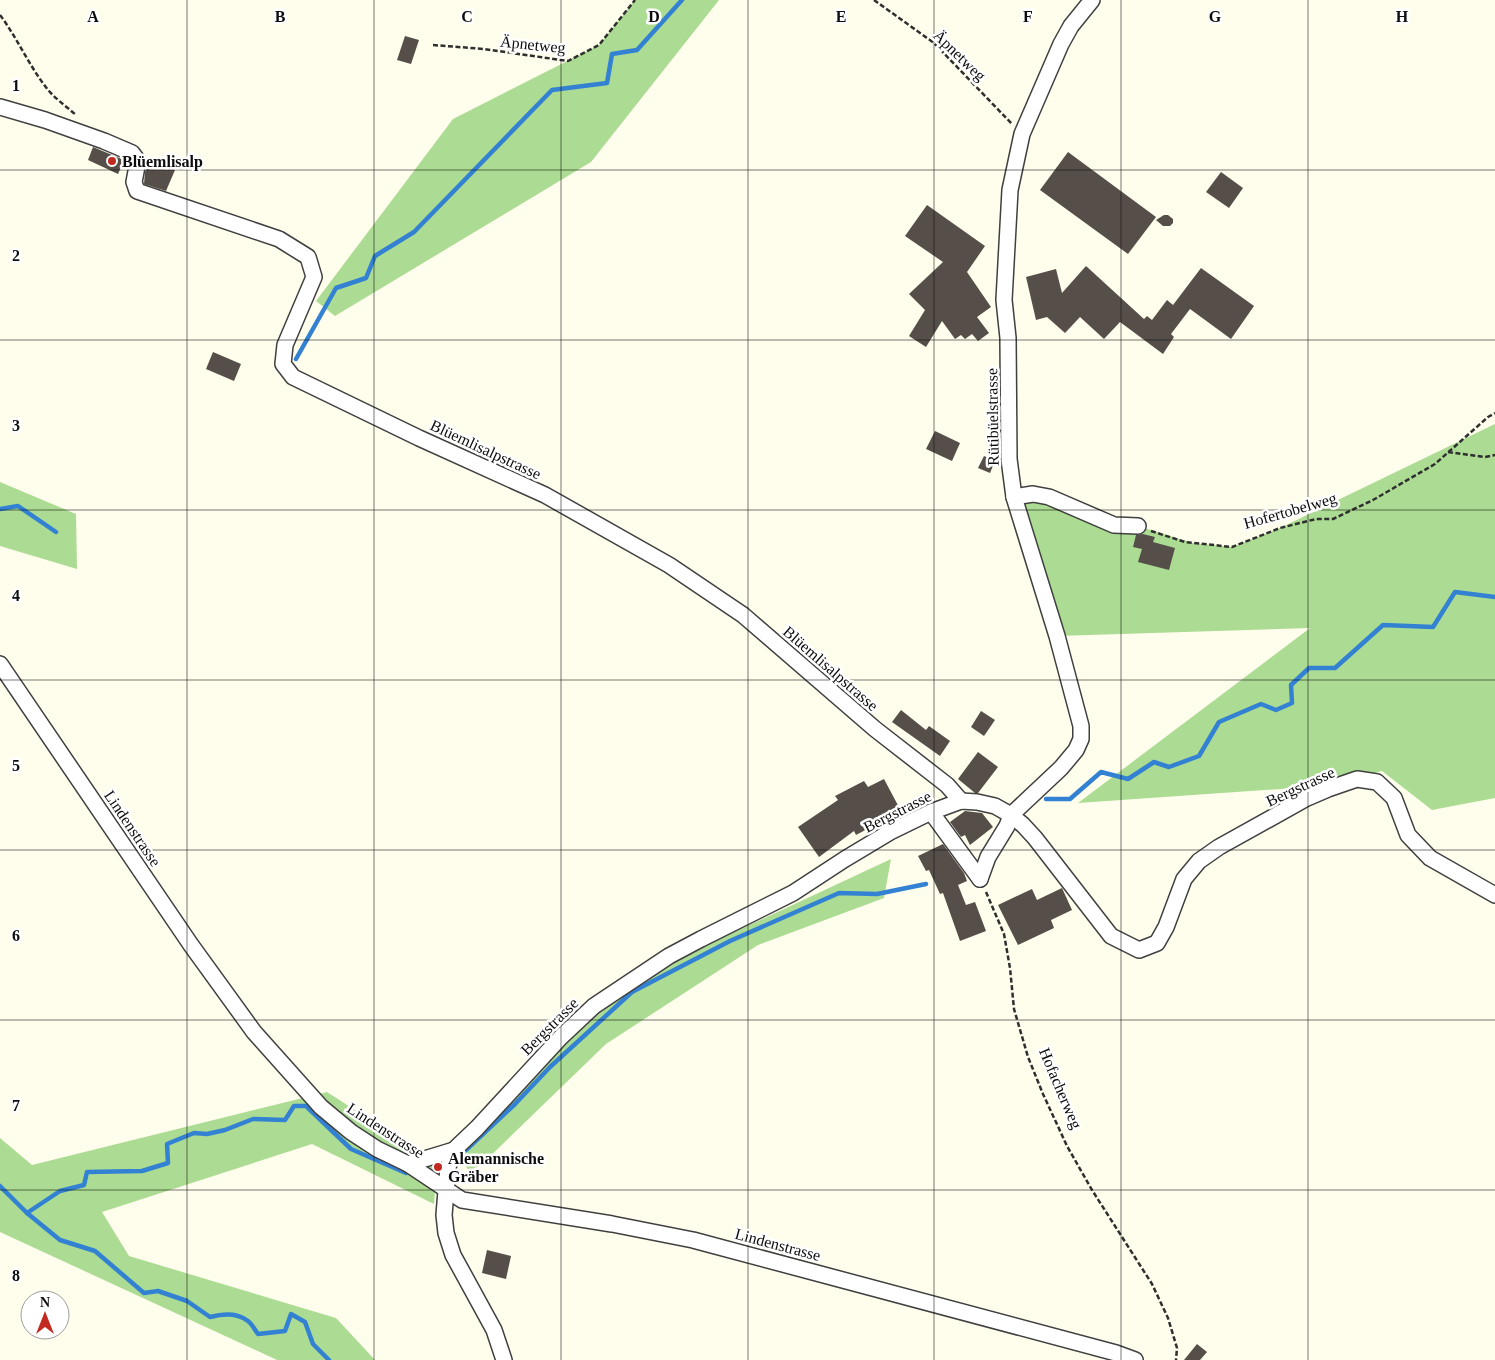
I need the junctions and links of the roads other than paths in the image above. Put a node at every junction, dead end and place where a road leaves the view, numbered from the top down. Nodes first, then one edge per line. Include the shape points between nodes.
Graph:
1 (1092, 0) edge
2 (0, 107) edge
3 (1014, 497) junction
4 (1138, 526) road end
5 (0, 664) edge
6 (961, 802) junction
7 (931, 812) junction
8 (1011, 815) junction
9 (1495, 895) edge
10 (454, 1150) junction
11 (408, 1164) junction
12 (446, 1191) junction
13 (504, 1360) edge
14 (1135, 1360) edge

1 - 3 street, Rütibüelstrasse via 1061,44 1022,134 1010,190 1004,300 1008,338 1009,459
2 - 6 street, Blüemlisalpstrasse via 45,120 132,153 138,161 134,182 136,191 279,239 308,257 314,277 285,346 284,364 293,377 545,495 669,565 743,615 874,729 947,785
3 - 4 street via 1033,494 1049,497 1114,525
3 - 8 street, Rütibüelstrasse via 1057,636 1081,726 1081,739 1061,768
5 - 11 street, Lindenstrasse via 254,1032 320,1107 378,1149
6 - 7 street, Bergstrasse
6 - 8 street, Bergstrasse via 995,806
7 - 8 street via 980,880 988,856
7 - 10 street, Bergstrasse via 890,832 792,893 669,956 594,1006
8 - 9 street, Bergstrasse via 1035,838 1111,936 1139,950 1157,943 1184,879 1199,861 1307,798 1357,780 1377,782 1394,798 1408,835 1430,858
10 - 11 street
10 - 12 street, Bergstrasse via 448,1167
11 - 12 street, Lindenstrasse
12 - 13 street, Bergstrasse via 446,1234 453,1254 494,1330
12 - 14 street, Lindenstrasse via 462,1200 693,1240

